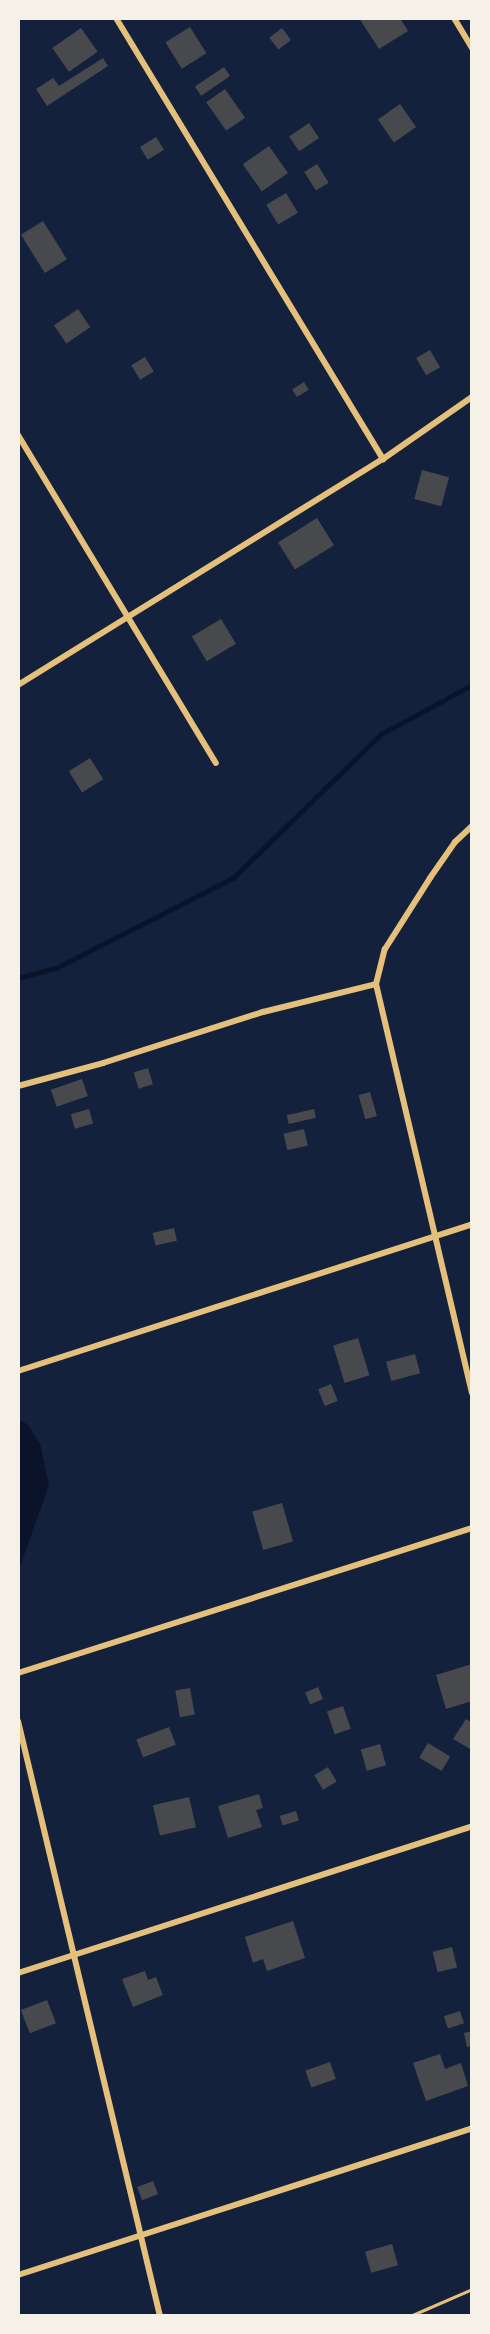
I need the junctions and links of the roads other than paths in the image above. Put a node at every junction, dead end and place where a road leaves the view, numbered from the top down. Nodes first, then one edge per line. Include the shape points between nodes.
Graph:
1 (116, 18) edge
2 (454, 18) edge
3 (472, 48) edge
4 (472, 397) edge
5 (18, 435) edge
6 (383, 459) junction
7 (128, 616) junction
8 (18, 685) edge
9 (216, 763) dead end
10 (472, 826) edge
11 (376, 984) junction
12 (18, 1086) edge
13 (472, 1224) edge
14 (436, 1236) junction
15 (18, 1371) edge
16 (472, 1393) edge
17 (472, 1528) edge
18 (18, 1673) edge
19 (18, 1721) edge
20 (472, 1827) edge
21 (72, 1956) junction
22 (18, 1973) edge
23 (472, 2128) edge
24 (141, 2235) junction
25 (18, 2275) edge
26 (160, 2316) edge

1 - 6 street
2 - 3 street
4 - 6 street
5 - 7 street
6 - 7 street
7 - 8 street
7 - 9 street
10 - 11 street via 442,860 385,949
11 - 12 street via 263,1012
11 - 14 street
13 - 14 street
14 - 15 street
14 - 16 street
17 - 18 street
19 - 21 street
20 - 21 street
21 - 22 street
21 - 24 street
23 - 24 street
24 - 25 street
24 - 26 street

